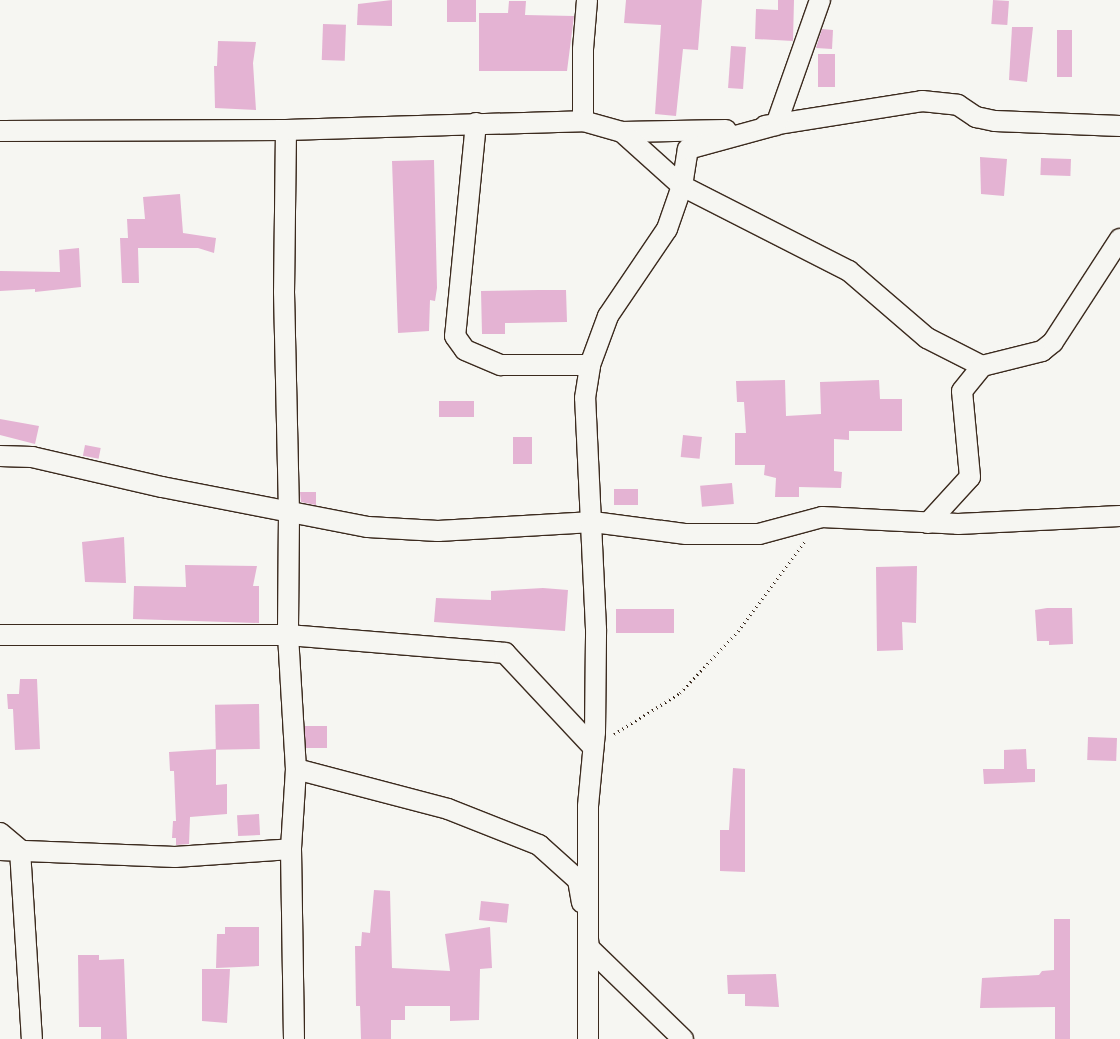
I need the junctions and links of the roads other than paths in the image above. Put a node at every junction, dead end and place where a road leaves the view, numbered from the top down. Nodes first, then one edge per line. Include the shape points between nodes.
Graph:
1 (587, 0) edge
2 (820, 0) edge
3 (583, 121) junction
4 (476, 123) junction
5 (776, 125) junction
6 (1120, 126) edge
7 (286, 130) junction
8 (0, 131) edge
9 (622, 132) junction
10 (682, 186) junction
11 (1120, 238) edge
12 (590, 366) junction
13 (982, 366) junction
14 (0, 456) edge
15 (289, 513) junction
16 (1120, 516) edge
17 (593, 522) junction
18 (928, 523) junction
19 (0, 635) edge
20 (288, 635) junction
21 (593, 747) junction
22 (296, 770) junction
23 (0, 833) edge
24 (291, 849) junction
25 (0, 850) edge
26 (20, 850) junction
27 (590, 948) junction
28 (32, 1039) edge
29 (294, 1039) edge
30 (588, 1039) edge
31 (683, 1039) edge

1 - 3 street
2 - 5 street
3 - 4 street
3 - 9 street
4 - 7 street
4 - 12 street via 455,336 465,350 501,364
5 - 6 street via 830,113 931,101 958,105 976,117 995,121
5 - 9 street via 711,131
5 - 10 street via 688,149
7 - 8 street
7 - 15 street via 284,292
9 - 10 street
10 - 12 street via 667,229 608,316
10 - 13 street via 849,271 927,338
11 - 13 street via 1052,342 1042,351
12 - 17 street via 585,398
13 - 18 street via 962,391 970,477
14 - 15 street via 32,457
15 - 17 street via 368,527 438,531
15 - 20 street
16 - 18 street
17 - 18 street via 686,534 759,534 822,517
17 - 21 street via 596,629
19 - 20 street
20 - 21 street via 505,653
20 - 22 street
21 - 27 street via 588,806
22 - 24 street
22 - 27 street via 448,809 539,846 578,880
23 - 26 street
24 - 26 street via 175,857
24 - 29 street
25 - 26 street
26 - 28 street
27 - 30 street
27 - 31 street

